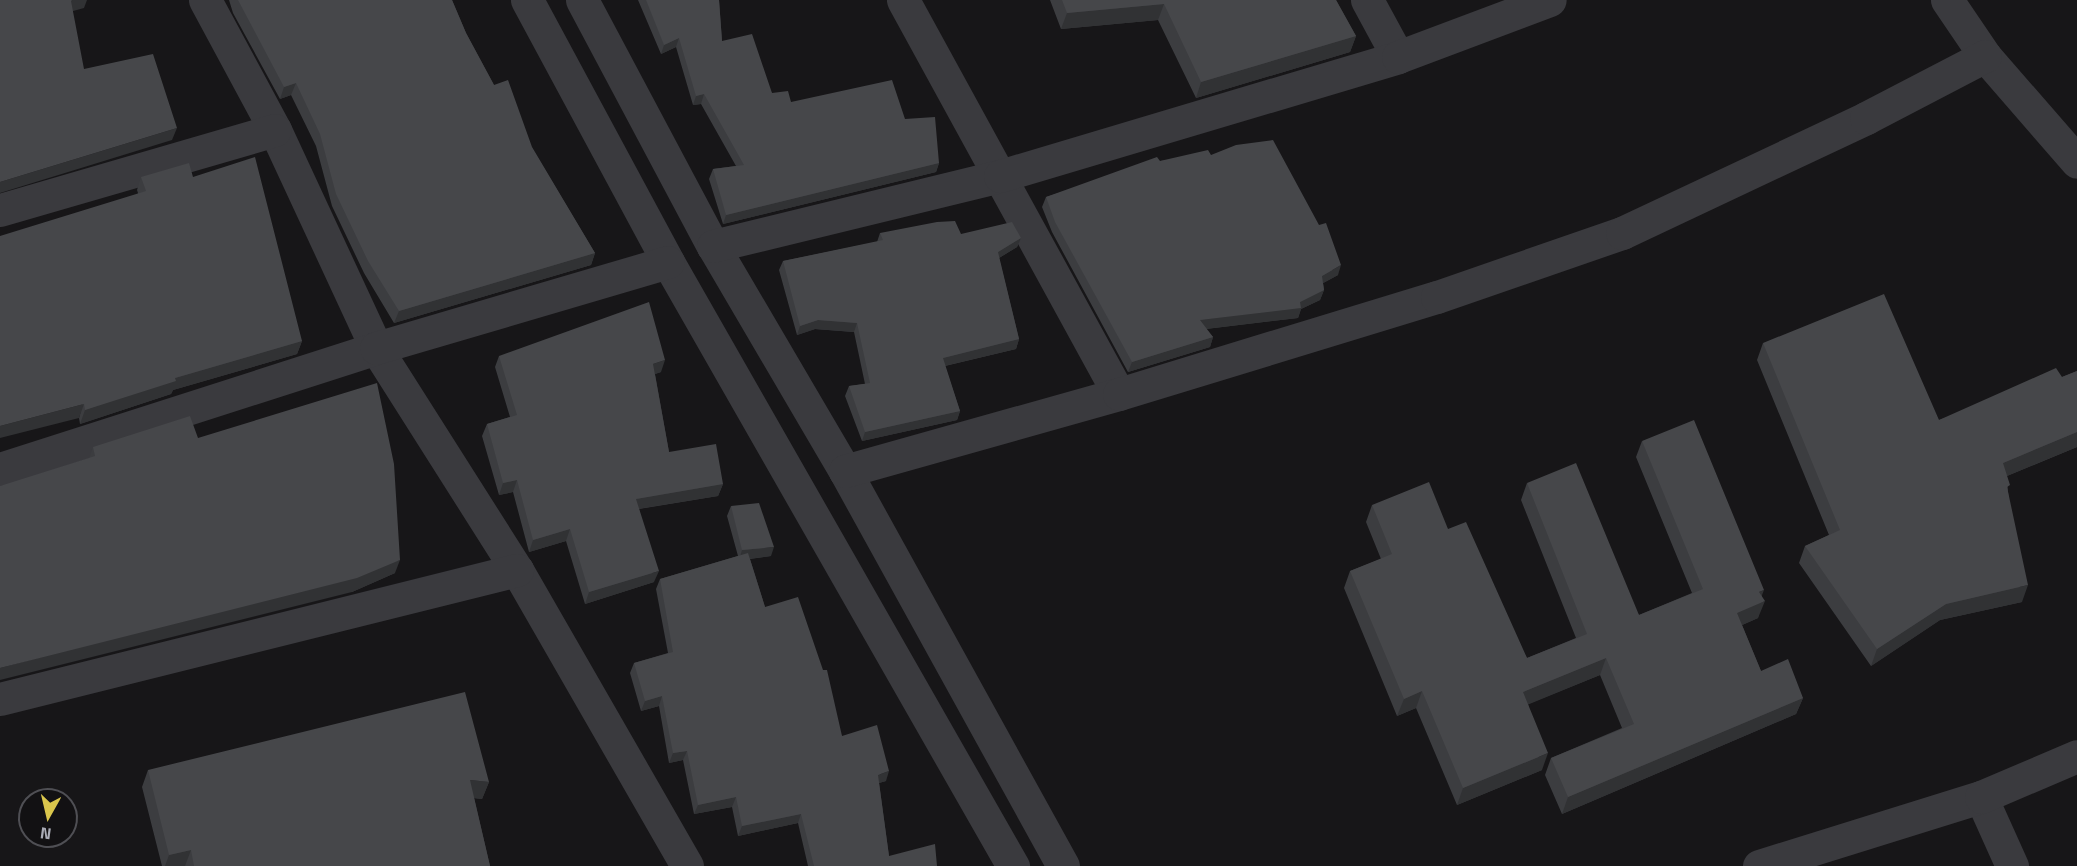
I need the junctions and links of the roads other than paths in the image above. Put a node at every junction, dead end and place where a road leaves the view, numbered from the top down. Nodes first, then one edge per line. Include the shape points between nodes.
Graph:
1 (206, 0) edge
2 (527, 0) edge
3 (582, 0) edge
4 (903, 0) edge
5 (1367, 0) edge
6 (1550, 0) edge
7 (1947, 0) edge
8 (1985, 56) junction
9 (1398, 57) junction
10 (275, 130) junction
11 (2077, 162) edge
12 (1000, 176) junction
13 (0, 210) edge
14 (713, 246) junction
15 (668, 262) junction
16 (375, 348) junction
17 (1119, 394) junction
18 (0, 469) edge
19 (845, 471) junction
20 (517, 570) junction
21 (0, 699) edge
22 (2077, 756) edge
23 (1981, 797) junction
24 (687, 866) edge
25 (1013, 866) edge
26 (1063, 866) edge
27 (1759, 866) edge
28 (2012, 866) edge

1 - 10 street
2 - 15 street
3 - 14 street
4 - 12 street
5 - 9 street
6 - 9 street
7 - 8 street
8 - 11 street
8 - 17 street via 1856,123 1622,232 1437,297
9 - 12 street
10 - 13 street
10 - 16 street
12 - 14 street
12 - 17 street
14 - 19 street
15 - 16 street
15 - 25 street
16 - 18 street
16 - 20 street
17 - 19 street
19 - 26 street
20 - 21 street
20 - 24 street
22 - 23 street
23 - 27 street
23 - 28 street

